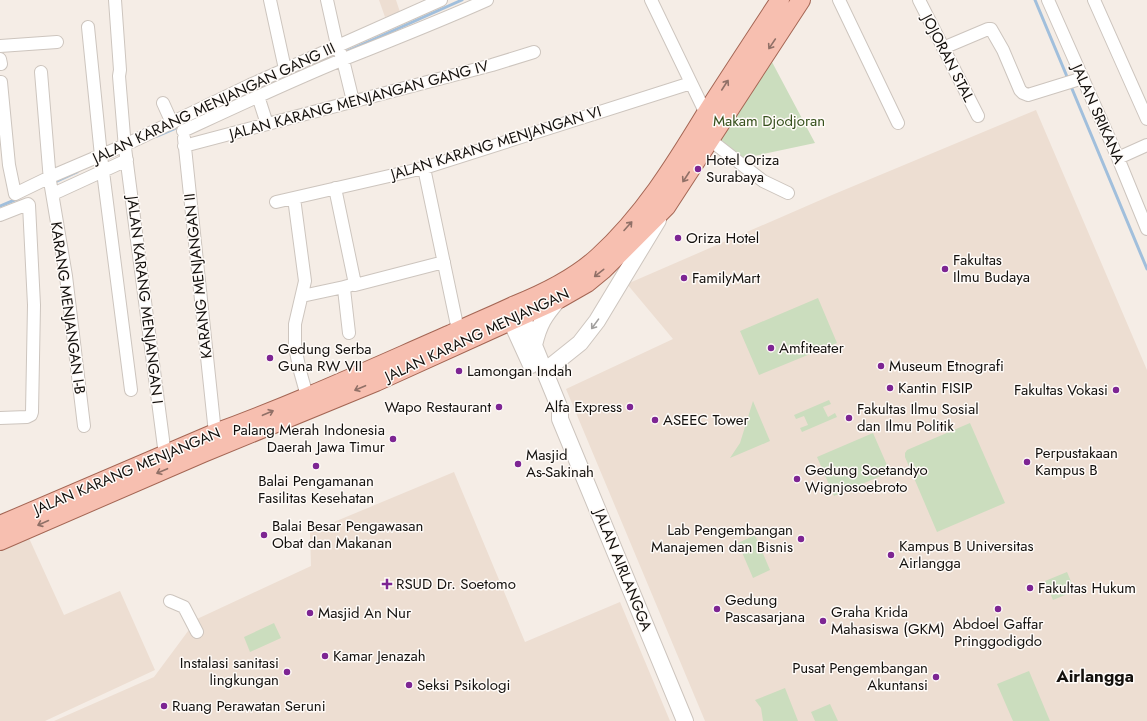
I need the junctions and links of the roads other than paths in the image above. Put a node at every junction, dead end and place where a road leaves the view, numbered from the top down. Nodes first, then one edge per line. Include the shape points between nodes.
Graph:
1 (115, 0) edge
2 (270, 0) edge
3 (327, 0) edge
4 (440, 0) edge
5 (488, 0) edge
6 (651, 0) edge
7 (780, 0) edge
8 (801, 0) edge
9 (839, 0) edge
10 (919, 0) edge
11 (1048, 0) edge
12 (1094, 0) edge
13 (426, 8) junction
14 (777, 22) junction
15 (432, 23) junction
16 (88, 27) dead end
17 (57, 42) dead end
18 (0, 46) edge
19 (943, 48) junction
20 (534, 52) dead end
21 (341, 53) junction
22 (284, 69) junction
23 (41, 72) dead end
24 (1074, 81) junction
25 (1, 82) dead end
26 (691, 83) junction
27 (258, 96) junction
28 (353, 101) junction
29 (163, 103) dead end
30 (706, 114) junction
31 (978, 116) dead end
32 (1147, 119) edge
33 (172, 123) junction
34 (184, 123) junction
35 (898, 123) dead end
36 (267, 124) junction
37 (712, 135) junction
38 (1147, 144) edge
39 (184, 146) junction
40 (126, 153) junction
41 (1118, 158) junction
42 (102, 163) junction
43 (4, 167) edge
44 (424, 168) junction
45 (51, 186) junction
46 (335, 188) junction
47 (788, 193) dead end
48 (294, 198) junction
49 (20, 201) junction
50 (276, 202) dead end
51 (666, 207) junction
52 (0, 215) edge
53 (1147, 229) edge
54 (444, 262) junction
55 (350, 286) junction
56 (302, 296) junction
57 (559, 299) junction
58 (514, 313) junction
59 (458, 330) junction
60 (349, 333) dead end
61 (534, 345) junction
62 (545, 371) junction
63 (131, 390) dead end
64 (307, 396) junction
65 (0, 418) edge
66 (560, 419) junction
67 (84, 426) dead end
68 (252, 426) junction
69 (215, 433) junction
70 (165, 455) junction
71 (0, 525) edge
72 (0, 541) edge
73 (170, 601) dead end
74 (197, 632) dead end
75 (685, 721) edge

1 - 40 street, JALAN KARANG MENJANGAN I
2 - 22 street
3 - 21 street
4 - 13 street, JALAN KARANG MENJANGAN GANG III
5 - 15 street
6 - 26 street
7 - 14 main road, JALAN KARANG MENJANGAN
8 - 14 main road, JALAN KARANG MENJANGAN
9 - 35 street
10 - 19 street, JOJORAN STAL
11 - 24 street, JALAN SRIKANA
12 - 32 street
13 - 15 street
13 - 21 street, JALAN KARANG MENJANGAN GANG III
30 -> 14 main road, JALAN KARANG MENJANGAN
14 -> 37 main road, JALAN KARANG MENJANGAN
15 - 21 street
16 - 42 street
17 - 18 street
19 - 24 street via 990,29 994,32 1022,93 1032,95
19 - 31 street, JOJORAN STAL
20 - 28 street, JALAN KARANG MENJANGAN GANG IV
21 - 22 street, JALAN KARANG MENJANGAN GANG III
21 - 27 street
21 - 28 street
22 - 34 street, JALAN KARANG MENJANGAN GANG III
23 - 45 street, KARANG MENJANGAN I-B
24 - 41 street, JALAN SRIKANA
25 - 43 street
26 - 30 street
26 - 44 street, JALAN KARANG MENJANGAN VI
27 - 34 street
27 - 36 street
28 - 36 street, JALAN KARANG MENJANGAN GANG IV
29 - 33 street
30 - 37 street
58 -> 30 main road, JALAN KARANG MENJANGAN via 575,276 598,258 637,216 677,162
33 - 34 street, JALAN KARANG MENJANGAN GANG III
33 - 40 street, JALAN KARANG MENJANGAN GANG III
34 - 39 street, KARANG MENJANGAN II
36 - 39 street, JALAN KARANG MENJANGAN GANG IV
37 - 47 street via 763,181
37 -> 51 main road, JALAN KARANG MENJANGAN
38 - 41 street
39 - 69 street, KARANG MENJANGAN II
40 - 42 street, JALAN KARANG MENJANGAN GANG III
40 - 70 street, JALAN KARANG MENJANGAN I
41 - 53 street, JALAN SRIKANA
42 - 45 street
42 - 45 street, JALAN KARANG MENJANGAN GANG III
42 - 63 street
43 - 49 street
44 - 46 street, JALAN KARANG MENJANGAN VI
44 - 54 street
45 - 49 street, JALAN KARANG MENJANGAN GANG III
45 - 67 street, KARANG MENJANGAN I-B via 66,276
46 - 48 street, JALAN KARANG MENJANGAN VI
46 - 55 street
48 - 50 street, JALAN KARANG MENJANGAN VI
48 - 56 street via 304,274
49 - 52 street, JALAN KARANG MENJANGAN GANG III
49 - 65 street via 29,205 30,221 34,305 32,412 27,417
51 -> 57 main road, JALAN KARANG MENJANGAN via 604,269 587,283
51 -> 62 main road, JALAN KARANG MENJANGAN via 597,321 580,343
54 - 55 street
54 - 59 street
55 - 56 street
55 - 60 street
56 - 64 street via 295,324 295,347
57 - 58 main road, JALAN KARANG MENJANGAN
57 - 61 main road via 545,314
58 - 59 main road, JALAN KARANG MENJANGAN
58 - 61 main road, JALAN AIRLANGGA
58 - 66 main road, JALAN AIRLANGGA via 552,412
58 -> 68 main road, JALAN KARANG MENJANGAN via 376,382
59 - 64 main road, JALAN KARANG MENJANGAN
61 - 62 main road, JALAN AIRLANGGA
62 - 66 main road, JALAN AIRLANGGA via 560,409
68 -> 64 main road, JALAN KARANG MENJANGAN
66 - 75 main road, JALAN AIRLANGGA
68 - 69 main road, JALAN KARANG MENJANGAN
68 -> 72 main road, JALAN KARANG MENJANGAN via 196,456
69 - 70 main road, JALAN KARANG MENJANGAN
70 - 71 main road, JALAN KARANG MENJANGAN
73 - 74 street via 184,607

